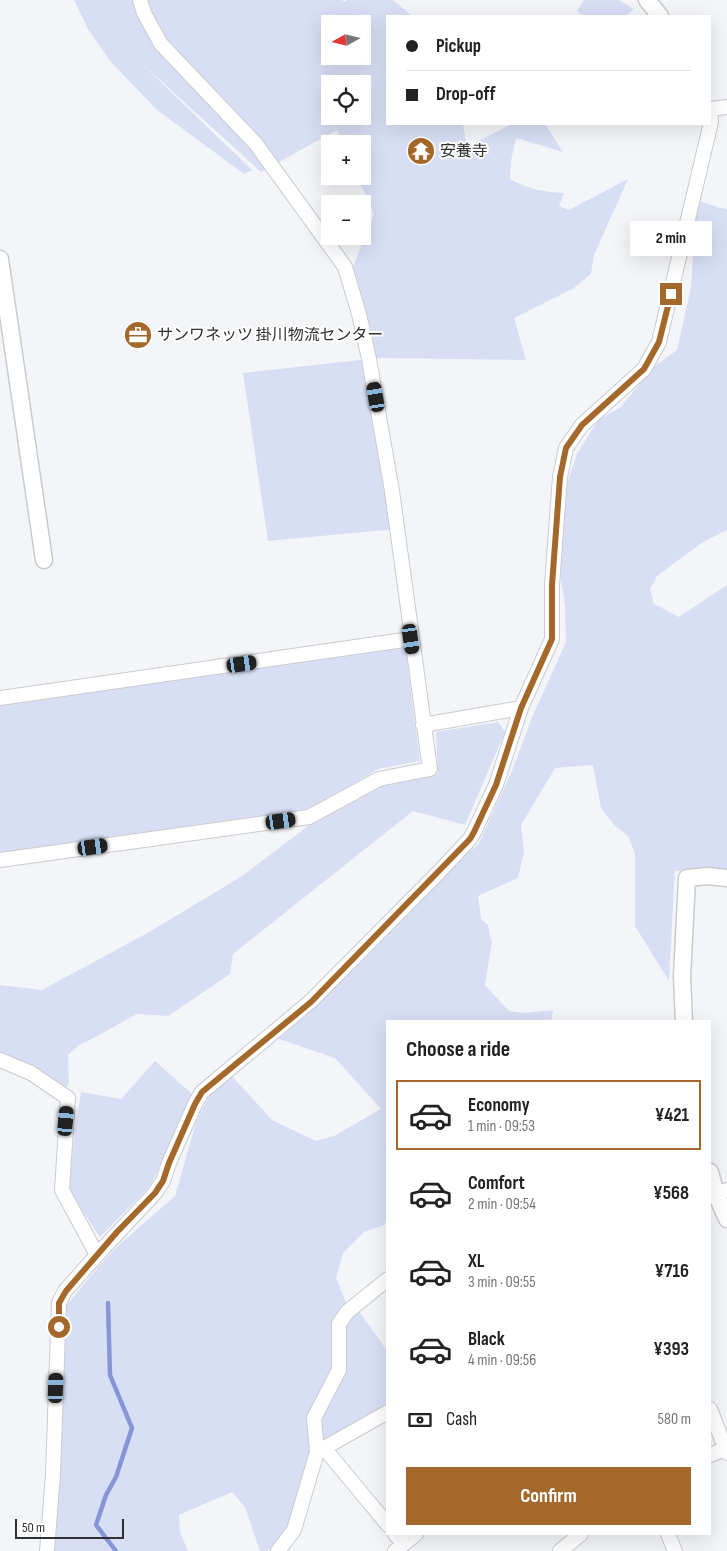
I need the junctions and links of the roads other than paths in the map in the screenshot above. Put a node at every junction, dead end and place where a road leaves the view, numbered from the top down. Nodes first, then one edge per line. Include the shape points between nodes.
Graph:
1 (140, 0) edge
2 (647, 0) edge
3 (659, 15) edge
4 (727, 107) edge
5 (711, 110) edge
6 (711, 116) edge
7 (0, 260) edge
8 (44, 560) dead end
9 (411, 639) junction
10 (0, 698) edge
11 (521, 708) junction
12 (423, 724) junction
13 (0, 860) edge
14 (727, 878) edge
15 (684, 1020) edge
16 (0, 1060) edge
17 (711, 1175) edge
18 (718, 1193) edge
19 (727, 1219) edge
20 (97, 1255) junction
21 (386, 1281) edge
22 (711, 1412) edge
23 (386, 1413) edge
24 (320, 1450) junction
25 (726, 1450) edge
26 (711, 1455) edge
27 (386, 1523) edge
28 (414, 1535) edge
29 (580, 1535) edge
30 (668, 1535) edge
31 (398, 1543) edge
32 (47, 1551) edge
33 (278, 1551) edge
34 (560, 1551) edge
35 (675, 1551) edge

1 - 9 street via 161,44 256,144 345,267 369,359 392,491
2 - 3 street
4 - 5 street
6 - 11 street via 659,342 644,369 582,425 566,448 560,477 552,585 552,639
7 - 8 street
9 - 10 street
9 - 12 street
11 - 12 street
11 - 20 street via 496,785 470,839 311,1002 202,1092 163,1181
12 - 13 street via 430,769 379,779 309,817
14 - 15 street via 687,878 682,977
16 - 20 street via 32,1073 68,1098 62,1190
17 - 18 street
18 - 19 street
20 - 32 street via 59,1303
21 - 24 street via 346,1312 339,1324 339,1370 314,1418
22 - 25 street
23 - 24 street
24 - 27 street
24 - 33 street via 294,1530
25 - 26 street
28 - 31 street
29 - 34 street
30 - 35 street

